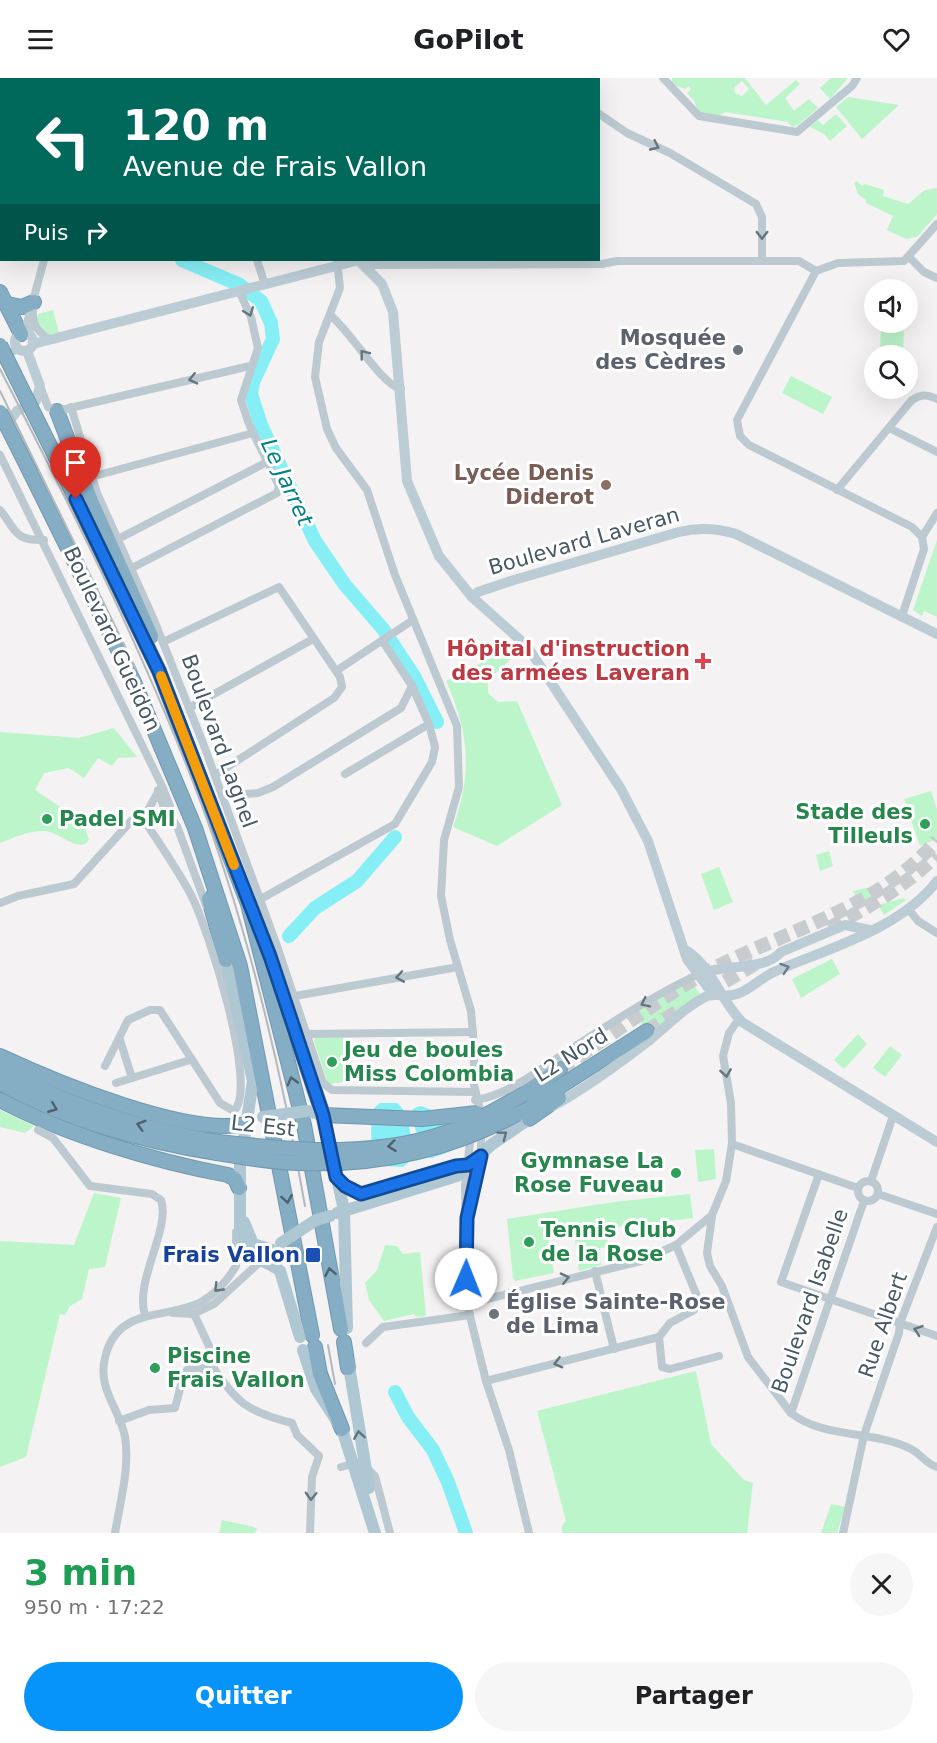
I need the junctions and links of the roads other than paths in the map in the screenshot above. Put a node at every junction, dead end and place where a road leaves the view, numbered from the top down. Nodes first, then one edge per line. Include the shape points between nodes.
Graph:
1 (663, 78) edge
2 (857, 78) edge
3 (600, 114) edge
4 (937, 224) edge
5 (909, 257) junction
6 (44, 261) edge
7 (257, 261) edge
8 (762, 261) junction
9 (336, 262) edge
10 (361, 262) edge
11 (816, 271) junction
12 (937, 278) edge
13 (261, 286) junction
14 (239, 291) junction
15 (3, 298) edge
16 (33, 304) junction
17 (330, 315) junction
18 (32, 320) junction
19 (50, 340) junction
20 (25, 341) junction
21 (0, 345) edge
22 (0, 358) edge
23 (250, 366) junction
24 (40, 386) junction
25 (401, 389) junction
26 (937, 399) edge
27 (71, 406) junction
28 (52, 409) junction
29 (0, 412) edge
30 (1, 428) edge
31 (889, 428) junction
32 (253, 434) junction
33 (937, 452) edge
34 (0, 455) edge
35 (267, 462) junction
36 (91, 477) junction
37 (837, 490) junction
38 (0, 510) edge
39 (937, 513) edge
40 (922, 537) junction
41 (118, 539) junction
42 (44, 540) junction
43 (132, 568) junction
44 (472, 597) junction
45 (902, 616) junction
46 (412, 620) junction
47 (937, 634) edge
48 (384, 638) junction
49 (313, 639) junction
50 (163, 642) junction
51 (336, 671) junction
52 (134, 682) junction
53 (412, 686) junction
54 (189, 708) junction
55 (429, 724) junction
56 (345, 774) dead end
57 (214, 775) junction
58 (157, 777) junction
59 (158, 792) junction
60 (222, 796) junction
61 (169, 816) junction
62 (146, 823) junction
63 (225, 841) junction
64 (937, 881) edge
65 (253, 902) junction
66 (0, 903) edge
67 (909, 910) junction
68 (870, 930) junction
69 (937, 933) edge
70 (226, 960) junction
71 (458, 967) junction
72 (702, 973) junction
73 (720, 995) junction
74 (295, 996) junction
75 (739, 1019) junction
76 (647, 1031) tunnel mouth
77 (473, 1032) junction
78 (307, 1034) junction
79 (120, 1040) junction
80 (0, 1056) edge
81 (190, 1060) junction
82 (105, 1066) dead end
83 (0, 1069) edge
84 (560, 1070) tunnel mouth
85 (132, 1078) junction
86 (0, 1083) edge
87 (116, 1083) dead end
88 (524, 1094) junction
89 (475, 1096) junction
90 (0, 1100) edge
91 (323, 1115) junction
92 (523, 1116) junction
93 (893, 1116) junction
94 (246, 1124) junction
95 (38, 1130) dead end
96 (937, 1142) edge
97 (732, 1144) junction
98 (218, 1148) junction
99 (481, 1156) junction
100 (468, 1165) junction
101 (819, 1174) junction
102 (336, 1177) junction
103 (871, 1181) junction
104 (238, 1188) junction
105 (858, 1188) junction
106 (878, 1194) junction
107 (864, 1201) junction
108 (342, 1205) junction
109 (937, 1214) edge
110 (712, 1215) junction
111 (241, 1217) junction
112 (467, 1218) junction
113 (937, 1227) edge
114 (676, 1245) junction
115 (277, 1247) junction
116 (261, 1261) junction
117 (595, 1271) junction
118 (830, 1299) junction
119 (467, 1304) junction
120 (163, 1312) junction
121 (194, 1314) junction
122 (145, 1315) junction
123 (470, 1315) junction
124 (900, 1323) junction
125 (345, 1335) junction
126 (937, 1336) edge
127 (659, 1338) junction
128 (308, 1342) junction
129 (366, 1343) dead end
130 (614, 1349) junction
131 (719, 1356) dead end
132 (209, 1360) junction
133 (348, 1368) joint
134 (486, 1381) junction
135 (790, 1413) junction
136 (119, 1421) junction
137 (344, 1435) joint
138 (864, 1435) junction
139 (350, 1467) junction
140 (937, 1467) edge
141 (115, 1533) edge
142 (310, 1533) edge
143 (375, 1533) edge
144 (380, 1533) edge
145 (390, 1533) edge
146 (529, 1533) edge
147 (843, 1533) edge

1 - 2 street via 699,116 797,132
3 -> 8 street via 756,204 762,217
4 - 5 street
5 - 11 street via 898,263 829,264
5 - 12 street
6 - 16 street
7 - 13 street
8 - 10 street
8 - 11 street via 799,261
9 - 10 street
9 - 13 street
9 - 17 street via 340,288
10 - 25 street via 382,284 393,312
11 - 37 street via 737,420 737,428 749,444
13 - 14 street
14 - 19 street
14 -> 23 street via 251,317 258,348
15 - 16 highway via 22,307
15 - 20 highway
16 - 18 street
16 - 20 street
25 -> 17 street via 377,370
17 - 46 street via 315,359 322,413 336,448 367,490
18 - 19 street via 36,329
18 - 20 street
19 - 20 street
20 - 22 street
20 - 24 street
21 - 63 highway, bridge via 159,671
23 -> 27 street
23 - 32 street via 241,400
24 - 28 street
24 - 30 street via 36,401 17,411
25 - 44 street via 407,481 439,556
26 - 31 street via 926,394 917,396
27 - 28 street
27 - 36 street, Boulevard Lagnel
28 - 63 highway via 164,667
29 - 52 highway, bridge
31 - 33 street
31 - 37 street
32 - 35 street
32 - 36 street
34 - 42 street, Boulevard Gueidon
35 - 41 street
35 - 43 street via 279,486 277,493
36 - 41 street, Boulevard Lagnel
37 - 40 street via 912,527
38 - 42 street via 16,535
39 - 40 street
40 - 45 street via 924,549
41 - 43 street, Boulevard Lagnel
42 - 58 street, Boulevard Gueidon
43 - 50 street, Boulevard Lagnel
44 - 45 street, Boulevard Laveran via 578,561 702,528 736,534
44 - 72 street via 527,646 633,807 687,959
45 - 47 street, Boulevard Laveran
46 - 48 street
46 - 71 street via 457,726 459,787 444,840 440,873 442,910
48 - 51 street
48 - 53 street
49 - 50 street via 279,587
49 - 51 street
49 - 54 street
50 - 54 street, Boulevard Lagnel
51 - 57 street via 342,687 334,698
52 - 70 highway via 202,876
52 -> 128 highway via 195,828 240,966
53 - 55 street
53 - 60 street via 401,708 273,787 258,793
54 - 57 street, Boulevard Lagnel
55 - 56 street
55 - 65 street via 435,747 432,762 400,819
57 - 60 street, Boulevard Lagnel
58 - 59 street, Boulevard Gueidon
58 - 61 street, Boulevard Gueidon via 170,806
59 - 61 street, Boulevard Gueidon
59 - 62 street, Boulevard Gueidon via 147,812
60 - 65 street, Boulevard Lagnel
61 - 62 street
61 - 70 street, Boulevard Gueidon via 177,826
62 - 66 street via 132,820 74,884
62 - 81 street via 190,893 221,979 242,1072 237,1108 230,1110 220,1103
63 - 65 highway
64 - 67 street
65 - 74 street, Boulevard Lagnel
65 - 91 highway
125 -> 65 highway via 304,1125
67 - 68 street
67 - 69 street
68 - 72 street via 845,925 760,965 737,965
73 -> 68 street via 735,995 778,970
70 - 94 main road, Boulevard Gueidon via 253,1081
71 -> 74 street
71 - 77 street
72 - 73 street via 709,989
72 -> 89 street via 634,1008 489,1098
73 - 75 street
73 - 92 street via 707,996 681,1012 580,1090
74 - 78 street, Boulevard Lagnel
75 - 93 street
75 -> 97 street via 729,1033 723,1056 731,1103
76 - 92 highway, L2 Nord
77 - 78 street
77 - 89 street
78 - 89 street, Boulevard Lagnel via 328,1089
79 - 81 street via 128,1020 160,1010
79 - 82 street
79 - 85 street
80 - 94 highway via 143,1110 228,1128
81 - 85 street
98 -> 83 highway, L2 Est via 111,1117
84 - 88 highway, L2 Nord
85 - 87 street
86 -> 98 highway, L2 Est via 106,1129 172,1146
88 - 91 highway, bridge via 464,1116 422,1119
88 -> 98 highway, L2 Est, bridge via 456,1129 402,1144 351,1150
89 - 99 street via 481,1111
89 - 100 street
90 - 104 highway via 53,1124 116,1145 228,1175 235,1179
91 - 94 main road, bridge via 307,1111 266,1113
91 - 102 main road
92 - 98 highway, L2 Est, bridge via 459,1140 377,1160 298,1164
99 -> 92 main road
93 - 96 street
93 - 103 street
94 - 104 main road
95 - 122 street via 53,1138 90,1186 152,1194 161,1200 162,1215 143,1294
97 - 101 street
97 - 110 street via 726,1180
99 - 100 main road
99 - 112 street
100 - 102 main road via 361,1194
100 - 108 main road via 457,1176
100 - 112 street
101 - 105 street
101 - 118 street via 782,1282
102 - 108 main road
103 - 105 street via 863,1181
103 - 106 street
104 - 111 main road
105 - 107 street via 858,1196
106 - 107 street
106 - 109 street
107 - 118 street, Boulevard Isabelle
108 - 115 main road, bridge
108 - 125 main road
110 - 114 street
110 - 135 street via 707,1253 710,1266 722,1286 748,1357
111 - 115 main road via 253,1244
111 - 116 main road via 242,1246 252,1258
111 -> 120 street via 235,1240 237,1261 231,1274 200,1303
112 - 119 street
113 - 124 street, Rue Albert
114 - 117 street via 641,1261
114 - 127 street via 699,1301 694,1310 670,1323
115 - 116 main road
116 - 121 street via 228,1292
116 - 128 main road via 280,1271
119 -> 117 street
117 - 130 street
118 - 124 street
118 - 135 street, Boulevard Isabelle
119 - 123 street
120 - 121 street
120 - 122 street
121 - 132 street via 208,1346
122 - 136 street via 114,1336 104,1359 105,1389
123 - 129 street via 383,1327
123 - 134 street
126 -> 124 street
124 - 138 street, Rue Albert
125 - 133 highway
127 - 130 street
127 - 131 street via 662,1366 670,1369
128 - 137 highway
130 -> 134 street
132 - 136 street via 183,1381 175,1408 148,1410
132 -> 142 street via 249,1408 292,1423 297,1435 317,1453
139 -> 133 main road
134 - 146 street via 509,1450
135 - 138 street via 822,1427
136 - 141 street via 125,1450
137 - 139 main road
138 - 140 street via 911,1449
138 - 147 street, Rue Albert
139 - 143 main road
139 - 144 main road
139 - 145 street via 375,1476

